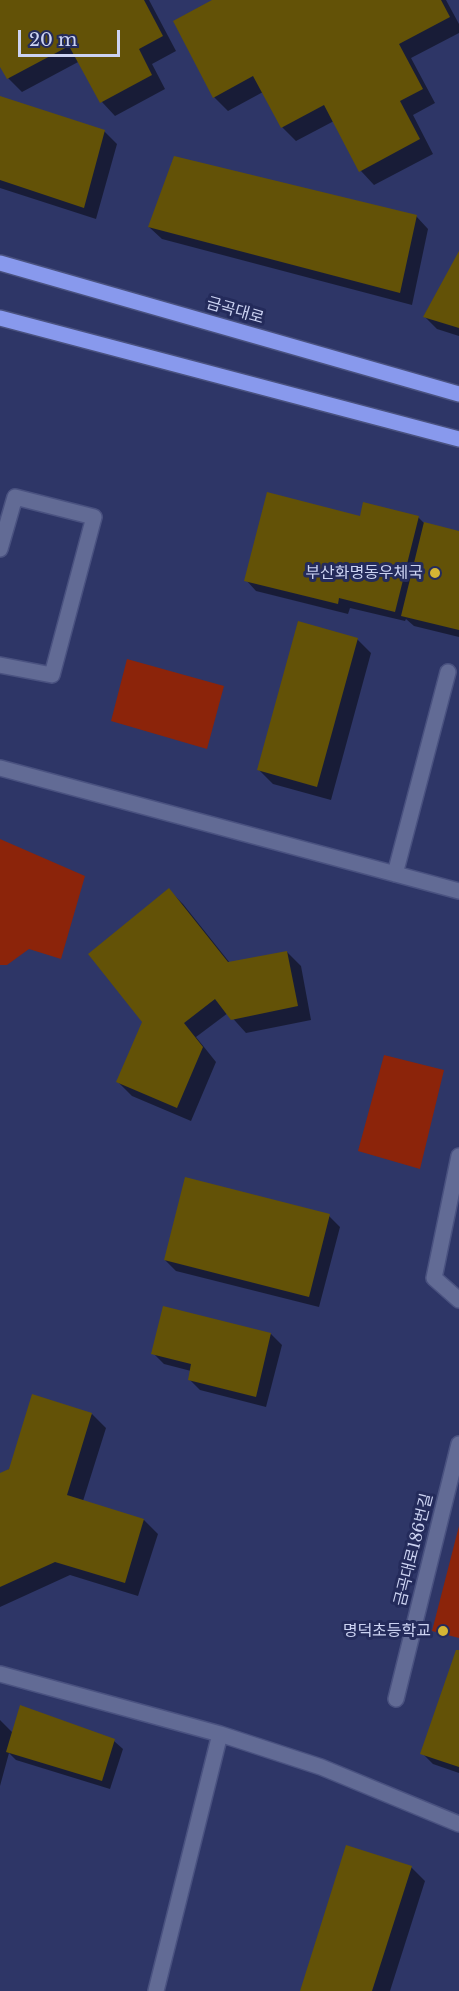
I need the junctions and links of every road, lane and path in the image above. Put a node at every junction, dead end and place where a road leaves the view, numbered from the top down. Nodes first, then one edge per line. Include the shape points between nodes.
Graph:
1 (0, 263) edge
2 (0, 318) edge
3 (459, 393) edge
4 (459, 439) edge
5 (0, 549) edge
6 (1, 670) edge
7 (448, 672) dead end
8 (0, 768) edge
9 (395, 874) junction
10 (459, 891) edge
11 (459, 1156) edge
12 (459, 1300) edge
13 (459, 1444) edge
14 (0, 1674) edge
15 (396, 1699) dead end
16 (220, 1734) junction
17 (459, 1824) edge
18 (156, 1991) edge

1 - 3 main road, 금곡대로
2 - 4 main road
5 - 6 street via 15,497 94,517 52,675
7 - 9 street
8 - 9 street
9 - 10 street
11 - 12 street via 434,1278
13 - 15 street, 금곡대로186번길
14 - 16 street
16 - 17 street via 321,1767
16 - 18 street

